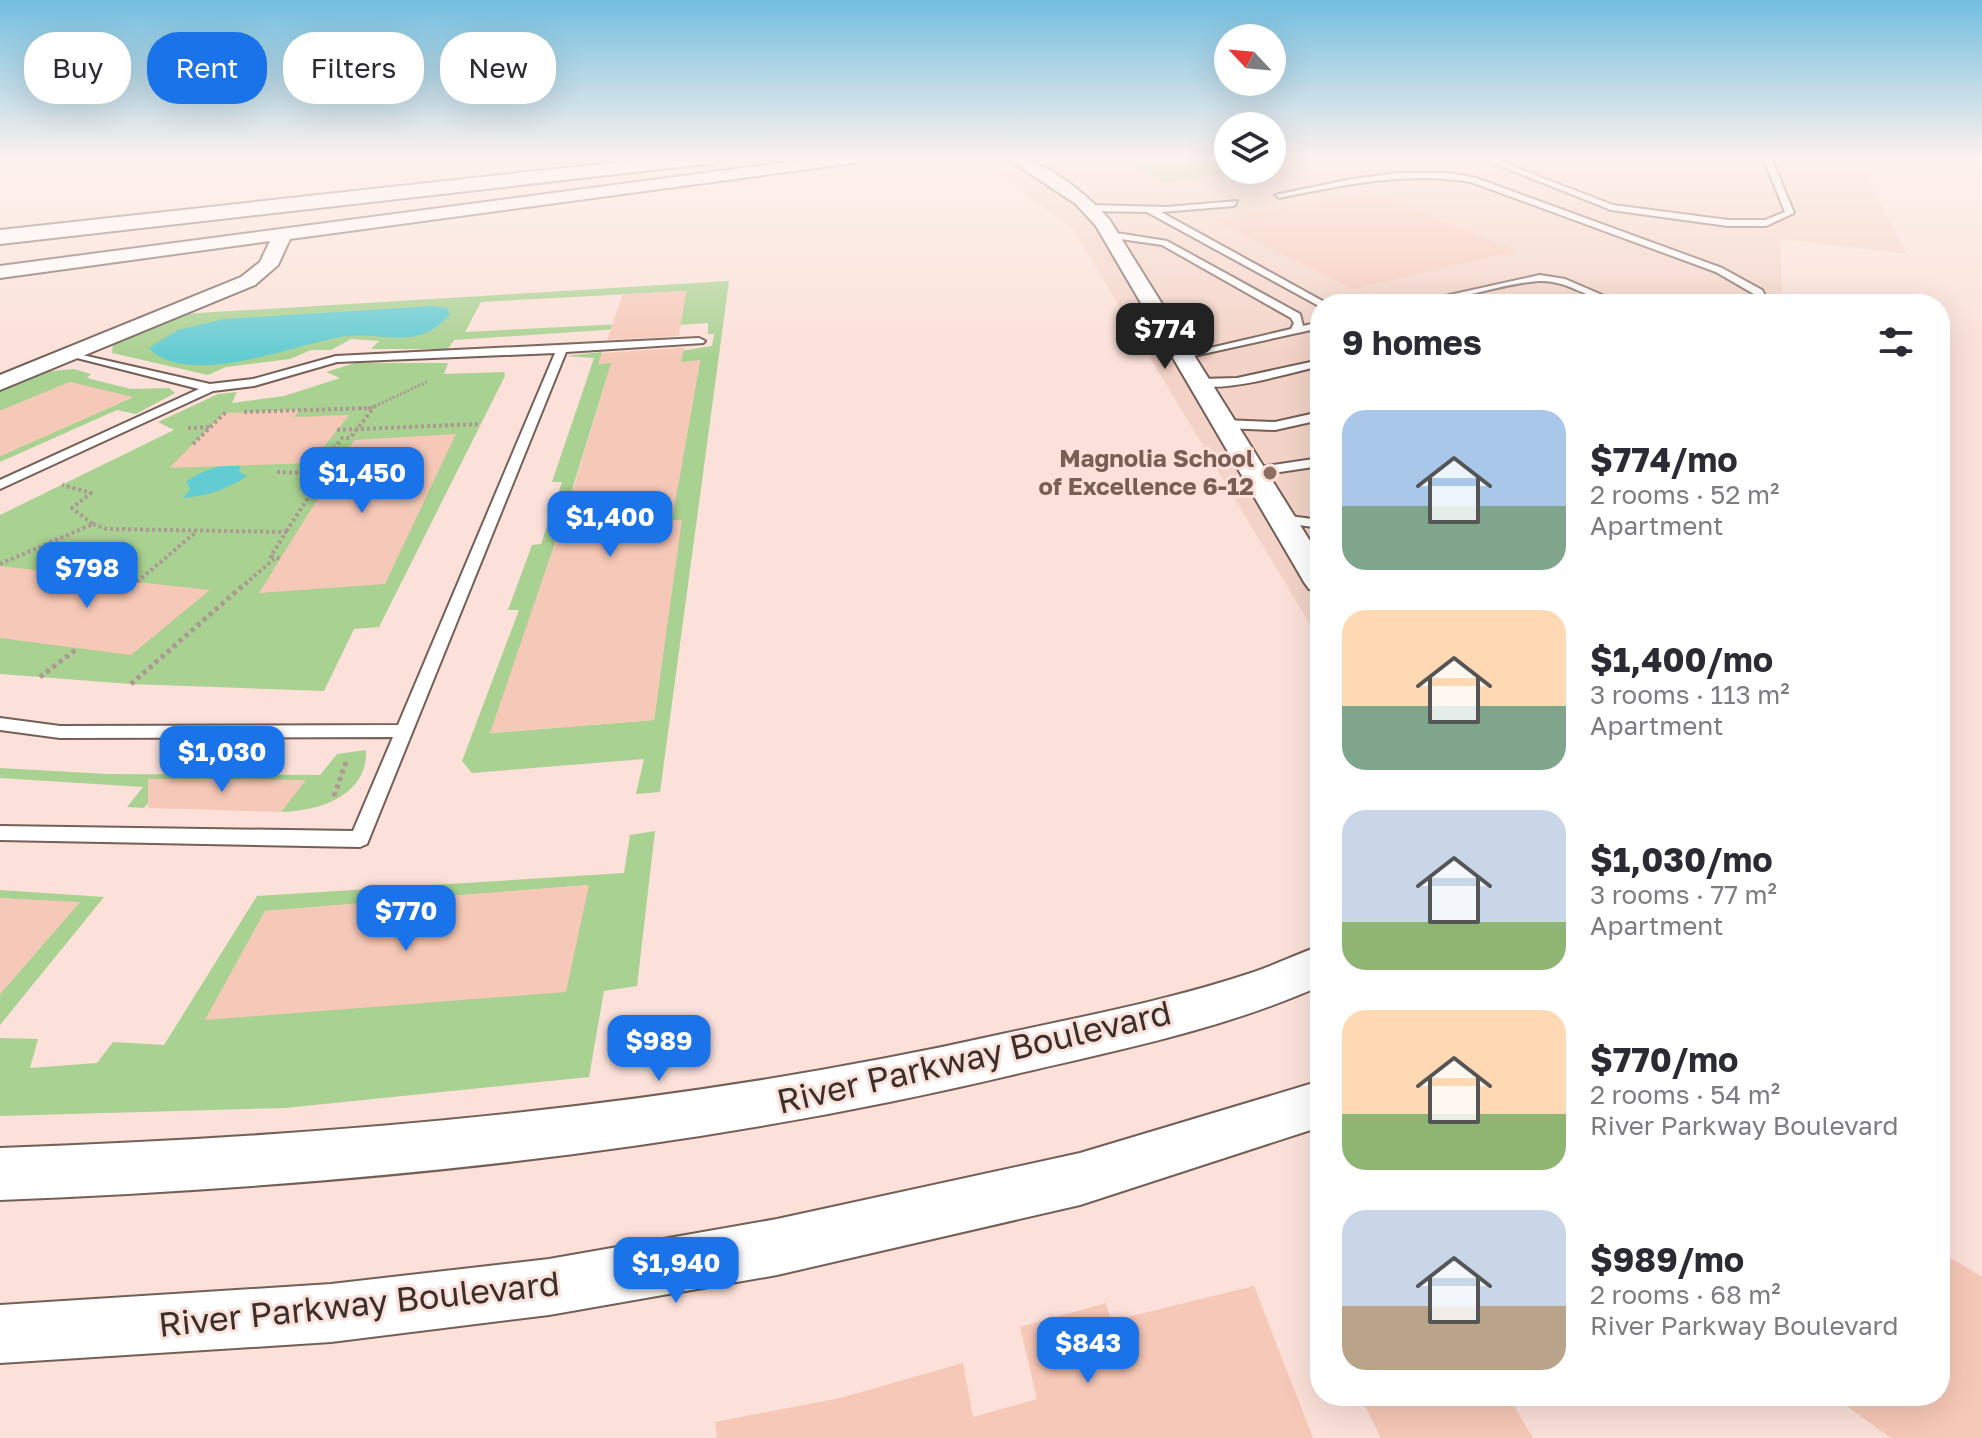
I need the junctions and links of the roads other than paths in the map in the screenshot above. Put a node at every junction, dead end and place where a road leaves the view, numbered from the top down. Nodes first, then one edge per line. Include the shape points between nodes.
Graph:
1 (118, 224) edge
2 (181, 224) edge
3 (343, 224) edge
4 (1102, 224) edge
5 (1176, 224) edge
6 (1594, 224) edge
7 (282, 232) junction
8 (1110, 235) junction
9 (0, 237) edge
10 (0, 251) edge
11 (0, 272) edge
12 (1458, 294) edge
13 (1592, 294) edge
14 (1759, 294) edge
15 (1310, 297) edge
16 (1310, 327) edge
17 (1295, 331) junction
18 (699, 341) dead end
19 (562, 349) junction
20 (73, 354) junction
21 (1184, 357) junction
22 (1310, 365) edge
23 (0, 383) edge
24 (1200, 383) junction
25 (210, 388) junction
26 (1310, 418) edge
27 (1224, 424) junction
28 (1310, 464) edge
29 (1253, 472) junction
30 (0, 485) edge
31 (1282, 519) junction
32 (1310, 523) edge
33 (1310, 565) edge
34 (0, 724) edge
35 (402, 731) junction
36 (0, 833) edge
37 (1310, 969) edge
38 (1310, 1107) edge
39 (0, 1174) edge
40 (0, 1334) edge

1 - 9 main road
2 - 10 main road
3 - 7 street
4 - 8 street
5 - 15 lane
6 - 14 lane via 1719,270
7 - 11 street
7 - 20 street via 277,258 248,281
8 - 17 lane via 1164,243 1296,316
8 - 21 street
12 - 13 lane via 1528,278 1561,281
16 - 17 lane
17 - 21 lane
18 - 19 lane
19 - 25 lane via 336,359 254,382
19 - 35 lane
20 - 23 street
20 - 25 lane
21 - 24 street
22 - 24 lane via 1237,382
24 - 27 street
25 - 30 lane
26 - 27 lane via 1275,426
27 - 29 street
28 - 29 lane
29 - 31 street
31 - 32 lane
31 - 33 street
34 - 35 lane via 60,732
35 - 36 lane via 360,839
37 - 39 street, River Parkway Boulevard via 1234,997 1122,1026 782,1103 375,1155
38 - 40 street, River Parkway Boulevard via 1080,1179 731,1255 549,1287 331,1313

